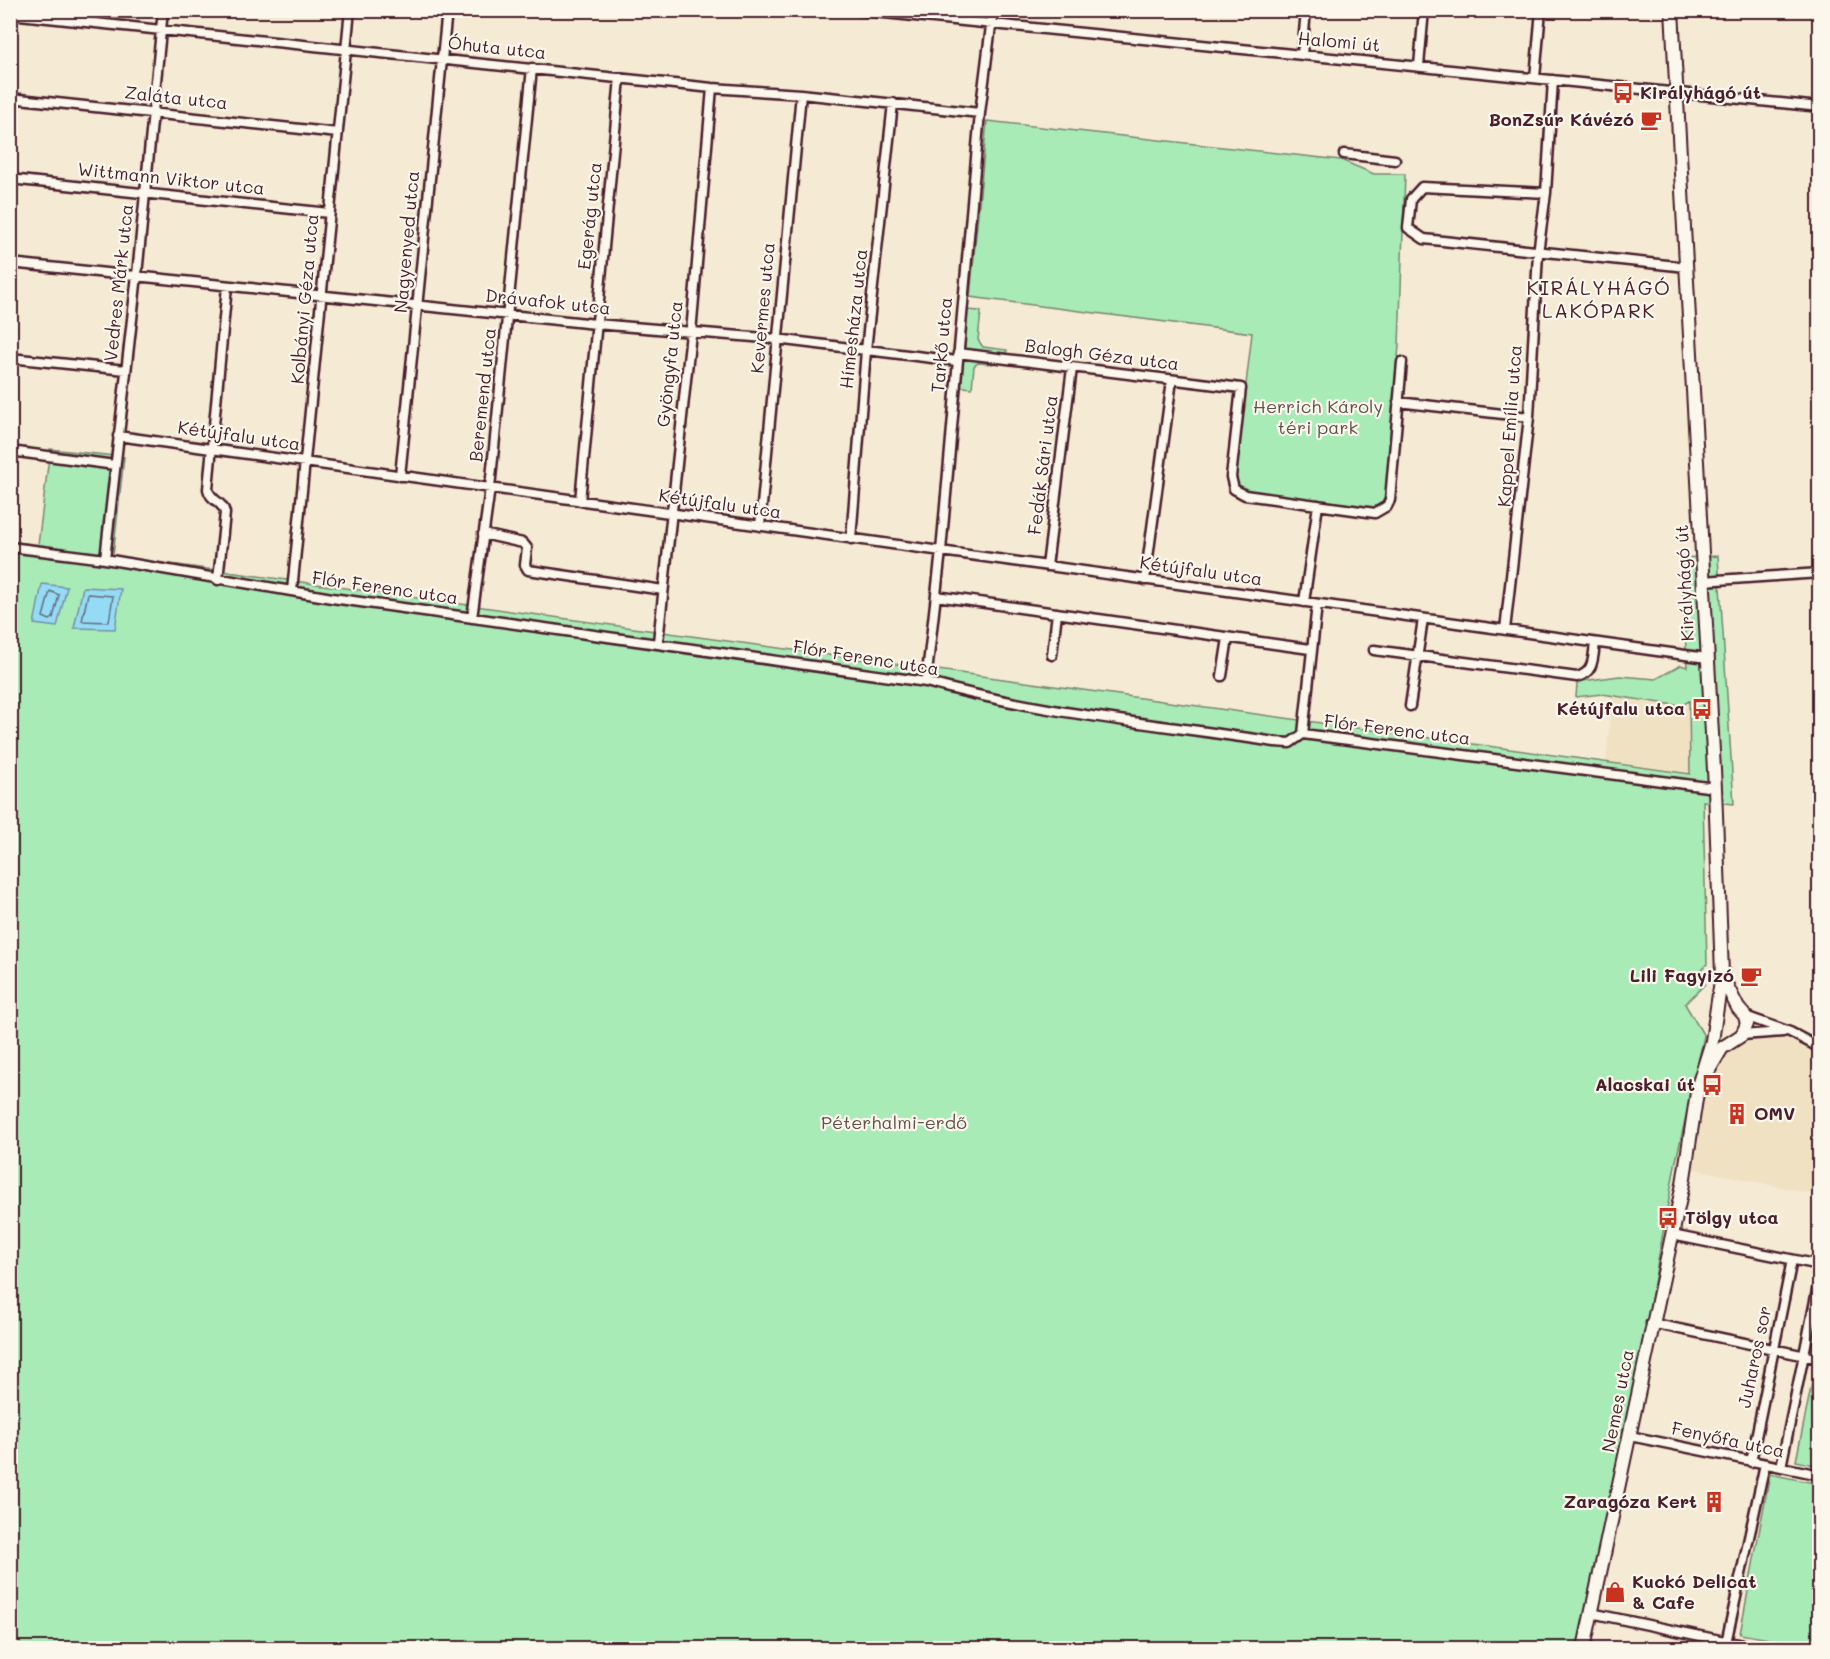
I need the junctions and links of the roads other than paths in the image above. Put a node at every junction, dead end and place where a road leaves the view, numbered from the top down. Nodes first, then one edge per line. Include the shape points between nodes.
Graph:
1 (163, 10) edge
2 (351, 10) edge
3 (447, 10) edge
4 (854, 10) edge
5 (993, 10) edge
6 (1305, 10) edge
7 (1424, 10) edge
8 (1541, 10) edge
9 (1672, 10) edge
10 (860, 11) edge
11 (10, 14) edge
12 (992, 24) junction
13 (161, 30) junction
14 (348, 48) junction
15 (1302, 55) junction
16 (441, 59) junction
17 (1419, 66) junction
18 (532, 68) junction
19 (620, 78) junction
20 (1535, 78) junction
21 (1553, 80) junction
22 (711, 88) junction
23 (1676, 93) junction
24 (801, 94) junction
25 (10, 98) edge
26 (893, 104) junction
27 (1820, 108) edge
28 (152, 112) junction
29 (980, 113) junction
30 (338, 133) junction
31 (1344, 154) dead end
32 (1395, 160) dead end
33 (10, 179) edge
34 (145, 192) junction
35 (1546, 193) junction
36 (329, 213) junction
37 (1538, 253) junction
38 (10, 262) edge
39 (1686, 267) junction
40 (137, 275) junction
41 (227, 286) junction
42 (323, 297) junction
43 (418, 306) junction
44 (507, 315) junction
45 (596, 324) junction
46 (691, 333) junction
47 (776, 339) junction
48 (866, 350) junction
49 (957, 357) junction
50 (10, 358) edge
51 (1402, 363) dead end
52 (1072, 368) junction
53 (126, 370) junction
54 (1172, 380) junction
55 (1398, 402) junction
56 (1529, 417) junction
57 (118, 436) junction
58 (212, 449) junction
59 (10, 451) edge
60 (306, 463) junction
61 (115, 465) junction
62 (400, 476) junction
63 (490, 488) junction
64 (580, 501) junction
65 (1318, 505) junction
66 (671, 514) junction
67 (760, 526) junction
68 (483, 534) junction
69 (851, 539) junction
70 (10, 547) edge
71 (941, 551) junction
72 (105, 559) junction
73 (1047, 566) junction
74 (1820, 573) edge
75 (218, 580) junction
76 (1145, 580) junction
77 (1703, 581) junction
78 (663, 590) junction
79 (292, 591) junction
80 (936, 596) junction
81 (1304, 602) junction
82 (1317, 604) junction
83 (1057, 613) junction
84 (472, 618) junction
85 (1423, 619) junction
86 (1505, 630) junction
87 (1228, 638) junction
88 (658, 642) junction
89 (1595, 643) junction
90 (1310, 650) junction
91 (1374, 650) dead end
92 (1052, 655) dead end
93 (1417, 656) junction
94 (1707, 658) junction
95 (1222, 676) dead end
96 (926, 682) junction
97 (1410, 705) dead end
98 (1303, 734) junction
99 (1715, 788) junction
100 (1722, 974) junction
101 (1742, 1012) junction
102 (1714, 1019) junction
103 (1790, 1032) junction
104 (1737, 1037) junction
105 (1820, 1048) edge
106 (1686, 1161) junction
107 (1672, 1236) junction
108 (1792, 1260) junction
109 (1820, 1265) edge
110 (1820, 1276) edge
111 (1652, 1323) junction
112 (1773, 1349) junction
113 (1804, 1356) junction
114 (1820, 1359) edge
115 (1630, 1436) junction
116 (1751, 1462) junction
117 (1765, 1464) junction
118 (1781, 1467) junction
119 (1820, 1475) edge
120 (1591, 1613) junction
121 (1726, 1643) junction
122 (1714, 1645) edge
123 (1744, 1647) edge
124 (1584, 1648) edge
125 (1758, 1648) edge

1 - 13 street, Vedres Márk utca
2 - 14 street, Kolbányi Géza utca
3 - 16 street, Nagyenyed utca
4 - 10 street, Halomi út
5 - 12 street, Tarkő utca
6 - 15 street
7 - 17 street
8 - 20 street
9 - 23 street, Királyhágó út
10 - 12 street, Halomi út
11 - 13 street, Óhuta utca
12 - 15 street, Halomi út
12 - 29 street, Tarkő utca
13 - 14 street, Óhuta utca
13 - 28 street, Vedres Márk utca
14 - 16 street, Óhuta utca
14 - 30 street, Kolbányi Géza utca
15 - 17 street, Halomi út
16 - 18 street, Óhuta utca
16 - 43 street, Nagyenyed utca
17 - 20 street, Halomi út
18 - 19 street, Óhuta utca
18 - 44 street, Beremend utca
19 - 22 street, Óhuta utca
19 - 45 street, Egerág utca
20 - 21 street, Halomi út
21 - 23 street, Halomi út
21 - 35 street, Kappel Emília utca
22 - 24 street, Óhuta utca
22 - 46 street, Gyöngyfa utca
23 - 27 street, Halomi út
23 - 39 street, Királyhágó út
24 - 26 street, Óhuta utca
24 - 47 street, Kevermes utca
25 - 28 street, Zaláta utca
26 - 29 street, Óhuta utca
26 - 48 street, Hímesháza utca
28 - 30 street, Zaláta utca
28 - 34 street, Vedres Márk utca
29 - 49 street, Tarkő utca
30 - 36 street, Kolbányi Géza utca
31 - 32 street
33 - 34 street, Wittmann Viktor utca
34 - 36 street, Wittmann Viktor utca
34 - 40 street, Vedres Márk utca
35 - 37 street, Kappel Emília utca
35 - 37 street via 1422,187 1411,199 1408,228 1424,239
36 - 42 street, Kolbányi Géza utca
37 - 39 street
37 - 56 street, Kappel Emília utca
38 - 40 street, Drávafok utca
39 - 77 street, Királyhágó út
40 - 41 street, Drávafok utca
40 - 53 street, Vedres Márk utca
41 - 42 street, Drávafok utca
41 - 58 street
42 - 43 street, Drávafok utca
42 - 60 street, Kolbányi Géza utca
43 - 44 street, Drávafok utca
43 - 62 street, Nagyenyed utca
44 - 45 street, Drávafok utca
44 - 63 street, Beremend utca
45 - 46 street, Drávafok utca
45 - 64 street, Egerág utca
46 - 47 street, Drávafok utca
46 - 66 street, Gyöngyfa utca
47 - 48 street, Drávafok utca
47 - 67 street, Kevermes utca
48 - 49 street, Drávafok utca
48 - 69 street, Hímesháza utca
49 - 52 street, Balogh Géza utca
49 - 71 street, Tarkő utca
50 - 53 street
51 - 55 street
52 - 54 street, Balogh Géza utca
52 - 73 street, Fedák Sári utca
53 - 57 street, Vedres Márk utca
54 - 65 street, Balogh Géza utca via 1241,388 1231,477 1234,489 1245,495
54 - 76 street
55 - 56 street
55 - 65 street via 1387,506 1375,513
56 - 86 street, Kappel Emília utca
57 - 58 street, Kétújfalu utca
57 - 61 street, Vedres Márk utca
58 - 60 street, Kétújfalu utca
58 - 75 street via 208,492 225,513
59 - 61 street
60 - 62 street, Kétújfalu utca
60 - 79 street, Kolbányi Géza utca
61 - 72 street, Vedres Márk utca
62 - 63 street, Kétújfalu utca
63 - 64 street, Kétújfalu utca
63 - 68 street, Beremend utca
64 - 66 street, Kétújfalu utca
65 - 81 street
66 - 67 street, Kétújfalu utca
66 - 78 street, Gyöngyfa utca
67 - 69 street, Kétújfalu utca
68 - 78 street via 523,543 527,548 528,570
68 - 84 street, Beremend utca
69 - 71 street, Kétújfalu utca
70 - 72 street, Flór Ferenc utca
71 - 73 street, Kétújfalu utca
71 - 80 street, Tarkő utca
72 - 75 street, Flór Ferenc utca
73 - 76 street, Kétújfalu utca
74 - 77 street
75 - 79 street, Flór Ferenc utca
76 - 81 street, Kétújfalu utca
77 - 94 street, Királyhágó út
78 - 88 street, Gyöngyfa utca
79 - 84 street, Flór Ferenc utca
80 - 83 street
80 - 96 street, Tarkő utca
81 - 82 street, Kétújfalu utca
82 - 85 street, Kétújfalu utca
82 - 90 street
83 - 87 street
83 - 92 street
84 - 88 street, Flór Ferenc utca
85 - 86 street, Kétújfalu utca
85 - 93 street
86 - 89 street, Kétújfalu utca
87 - 90 street
87 - 95 street
88 - 96 street, Flór Ferenc utca
89 - 93 street via 1591,669 1577,677
89 - 94 street, Kétújfalu utca
90 - 98 street
91 - 93 street
93 - 97 street
94 - 99 street, Királyhágó út
96 - 98 street, Flór Ferenc utca via 978,697 1063,712 1275,742 1290,743
98 - 99 street, Flór Ferenc utca
99 - 100 street, Királyhágó út
100 - 101 street, Királyhágó út
100 - 102 street, Királyhágó út
101 - 102 street via 1726,1007
101 - 103 street
101 - 104 street via 1747,1028
102 - 104 street via 1720,1037
102 - 106 street, Nemes utca
103 - 104 street
103 - 105 street
104 - 106 street, Nemes utca via 1718,1053 1710,1069
106 - 107 street, Nemes utca
107 - 108 street
107 - 111 street, Nemes utca
108 - 109 street
108 - 112 street, Juharos sor
110 - 113 street
111 - 112 street
111 - 115 street, Nemes utca
112 - 113 street
112 - 116 street, Juharos sor
113 - 114 street
113 - 118 street
115 - 116 street, Fenyőfa utca
115 - 120 street, Nemes utca
116 - 117 street, Fenyőfa utca
117 - 118 street, Fenyőfa utca
117 - 121 street
118 - 119 street, Fenyőfa utca
120 - 122 street
120 - 124 street, Nemes utca
121 - 122 street
121 - 123 street
123 - 125 street

